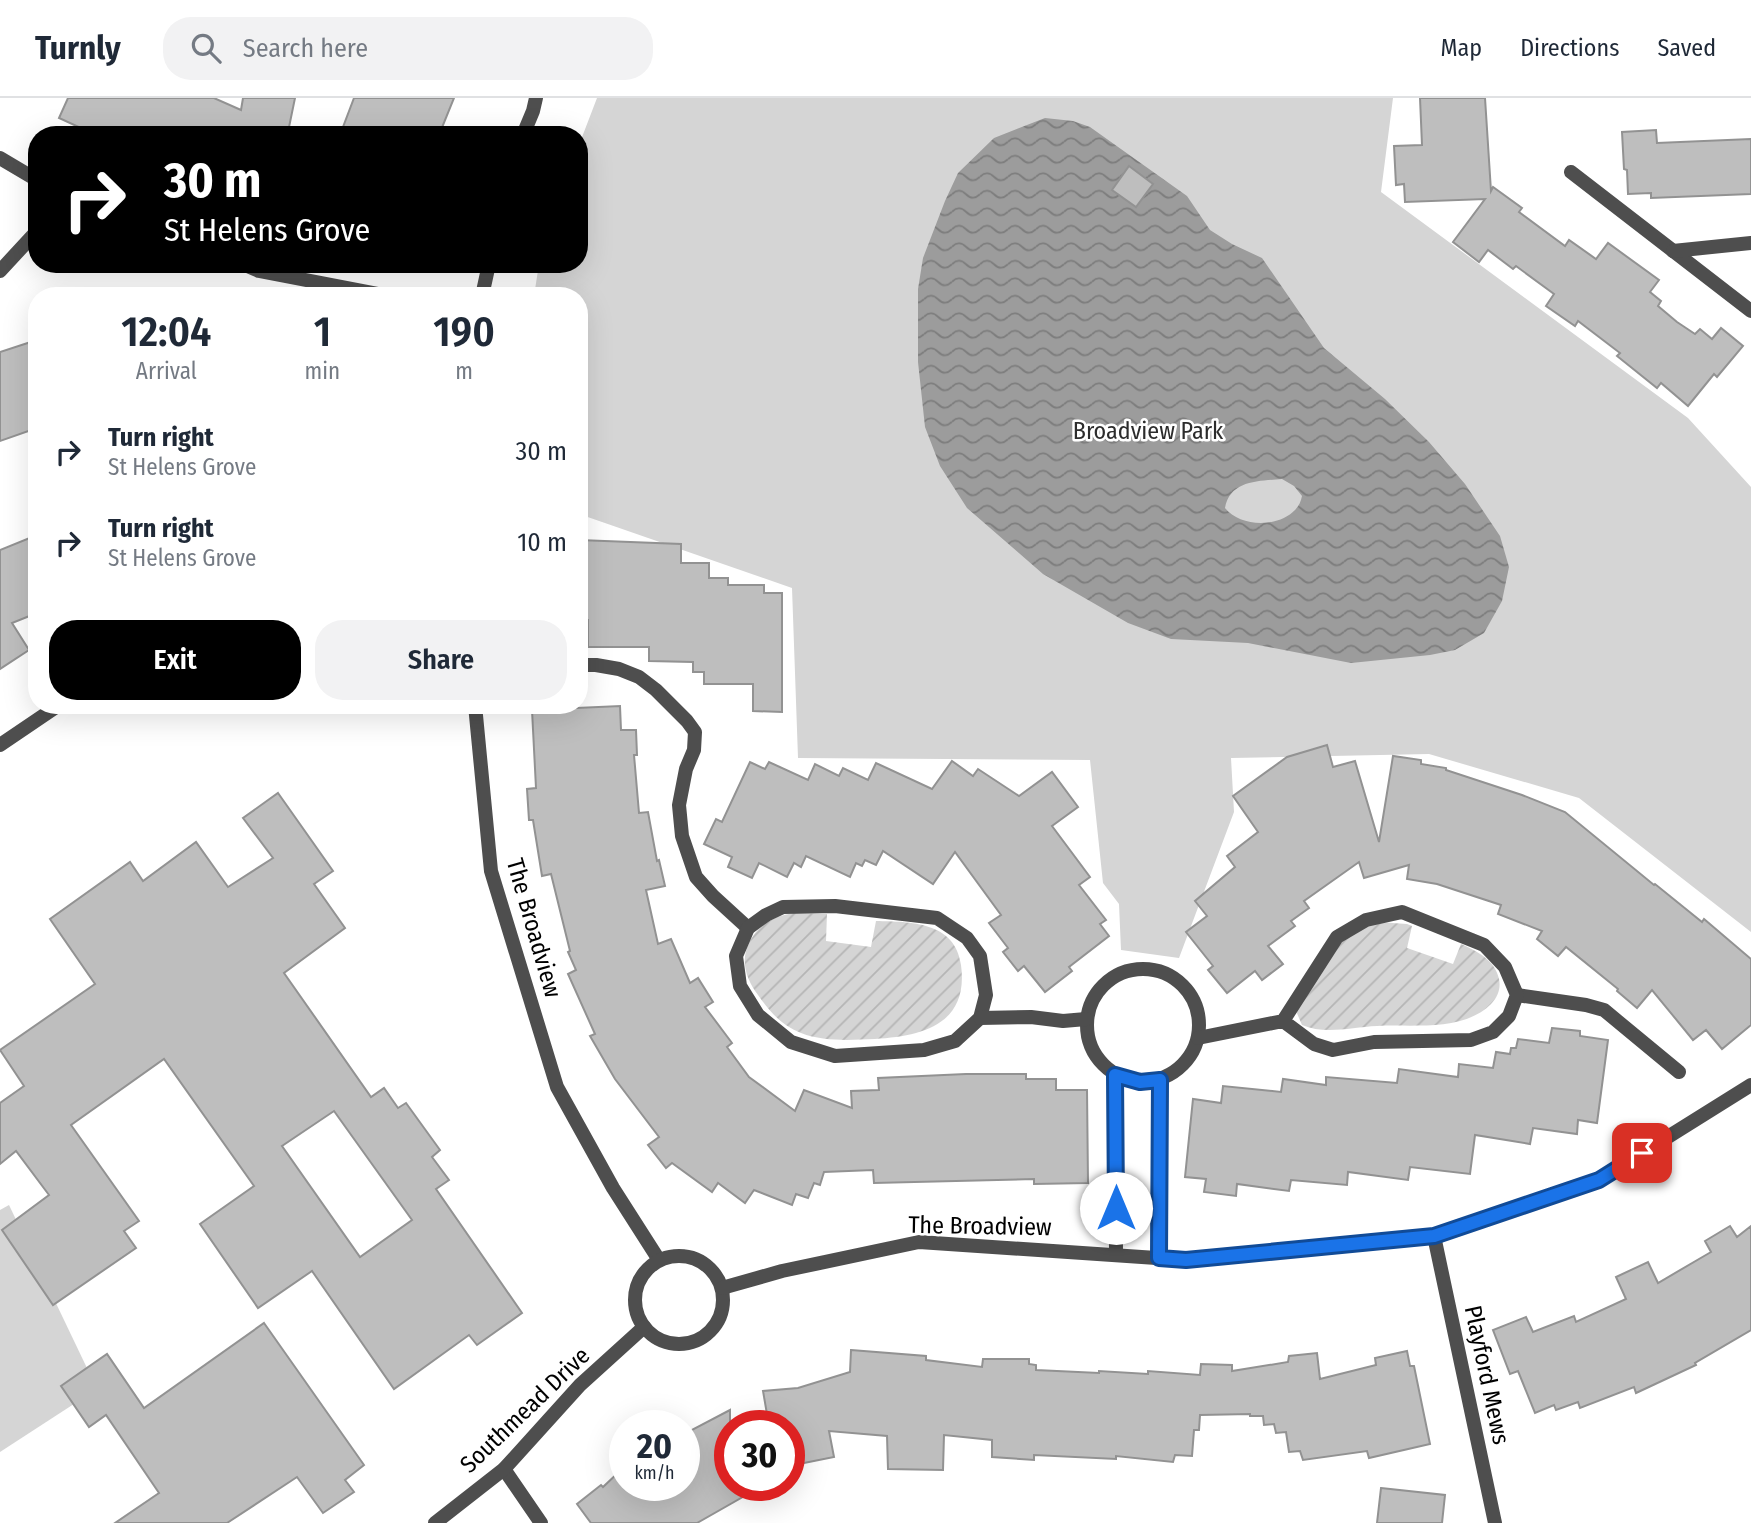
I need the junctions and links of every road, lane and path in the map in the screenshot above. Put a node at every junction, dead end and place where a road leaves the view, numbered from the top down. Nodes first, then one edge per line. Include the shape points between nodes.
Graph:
1 (544, 98) edge
2 (535, 105) edge
3 (527, 126) edge
4 (0, 158) edge
5 (1571, 172) dead end
6 (28, 175) edge
7 (28, 241) edge
8 (1751, 243) edge
9 (1674, 251) junction
10 (0, 271) edge
11 (269, 273) edge
12 (342, 287) edge
13 (1751, 311) edge
14 (588, 665) edge
15 (45, 714) edge
16 (476, 714) edge
17 (0, 746) edge
18 (748, 928) junction
19 (1517, 995) junction
20 (980, 1018) junction
21 (1086, 1018) junction
22 (1283, 1021) junction
23 (1198, 1038) junction
24 (1678, 1072) dead end
25 (1115, 1075) junction
26 (1160, 1080) junction
27 (1751, 1085) edge
28 (1434, 1236) junction
29 (1116, 1254) junction
30 (1159, 1258) junction
31 (659, 1260) junction
32 (722, 1288) junction
33 (644, 1327) junction
34 (503, 1469) junction
35 (440, 1522) edge
36 (541, 1523) edge
37 (1495, 1523) edge

1 - 2 street
2 - 3 street
4 - 6 street
5 - 9 street
7 - 10 street
8 - 9 street
9 - 13 street
11 - 12 street
14 - 18 street via 639,677 695,732 679,805 682,836 696,877
15 - 17 street
16 - 31 street, The Broadview via 491,871 557,1087
18 - 20 street via 783,907 835,906 937,918 967,938 980,956 986,995
18 - 20 street via 736,956 740,986 758,1016 791,1042 835,1056 924,1050 955,1041
19 - 22 street via 1509,1016 1493,1032 1471,1040 1374,1042 1333,1050 1314,1044
19 - 22 street via 1505,967 1484,945 1402,912 1366,920 1337,937
19 - 24 street via 1604,1010
20 - 21 street
21 - 23 street via 1092,999 1104,984 1120,973 1145,968 1164,972 1193,999
21 - 25 street via 1090,1045
22 - 23 street
23 - 26 street via 1190,1057
25 - 26 street via 1140,1082
25 - 29 street
26 - 30 street
27 - 28 street, The Broadview via 1599,1180
28 - 30 street, The Broadview via 1186,1260
28 - 37 street, Playford Mews
29 - 30 street, The Broadview
29 - 32 street, The Broadview via 919,1242
31 - 32 street via 674,1255 704,1263
31 - 33 street via 648,1267 636,1290 635,1303
32 - 33 street via 722,1310 704,1337 672,1343
33 - 34 street, Southmead Drive via 580,1385
34 - 35 street, Southmead Drive
34 - 36 street

